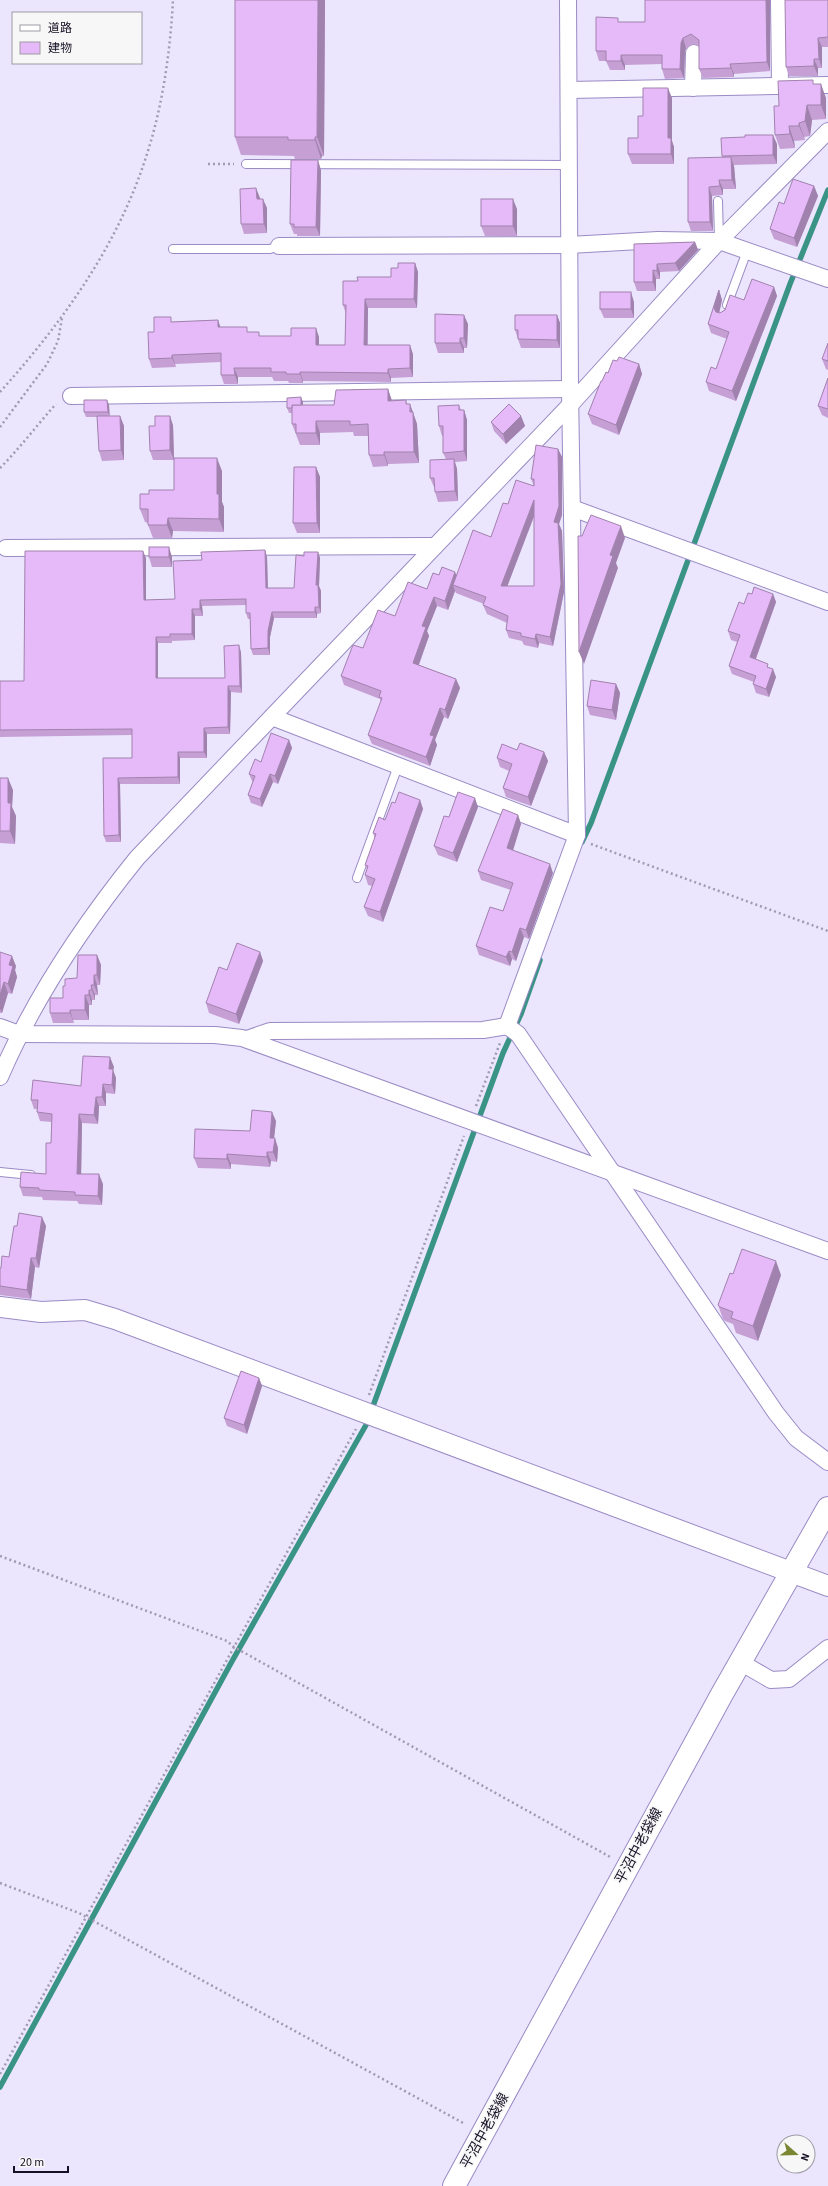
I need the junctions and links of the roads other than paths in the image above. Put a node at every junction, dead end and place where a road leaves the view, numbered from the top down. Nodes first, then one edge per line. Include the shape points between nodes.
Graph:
1 (568, 0) edge
2 (779, 0) edge
3 (694, 53) dead end
4 (828, 85) edge
5 (780, 86) junction
6 (693, 88) junction
7 (569, 90) junction
8 (828, 131) edge
9 (246, 164) road end
10 (569, 165) junction
11 (718, 201) dead end
12 (719, 241) junction
13 (569, 245) junction
14 (279, 246) joint
15 (173, 249) dead end
16 (747, 251) junction
17 (828, 280) edge
18 (726, 310) edge
19 (71, 396) road end
20 (571, 396) junction
21 (572, 508) junction
22 (435, 546) junction
23 (3, 548) edge
24 (828, 602) edge
25 (272, 718) junction
26 (398, 766) junction
27 (577, 837) junction
28 (357, 878) dead end
29 (507, 1026) junction
30 (0, 1027) edge
31 (19, 1034) junction
32 (247, 1039) junction
33 (0, 1077) edge
34 (0, 1172) edge
35 (615, 1174) junction
36 (41, 1176) edge
37 (828, 1251) edge
38 (0, 1307) edge
39 (828, 1462) edge
40 (828, 1508) edge
41 (792, 1571) junction
42 (828, 1586) edge
43 (828, 1648) edge
44 (740, 1662) junction
45 (454, 2186) edge

1 - 7 street
2 - 5 street
3 - 6 street
4 - 5 street
5 - 6 street
6 - 7 street
7 - 10 street
8 - 12 street
9 - 10 lane
10 - 13 street
11 - 12 lane
12 - 13 street via 658,240
12 - 16 street
12 - 20 street
13 - 14 street
13 - 20 street
14 - 15 lane via 270,249
16 - 17 street
16 - 18 lane
19 - 20 street
20 - 21 street
20 - 22 street
21 - 24 street
21 - 27 street
22 - 23 street
22 - 25 street
25 - 26 street
25 - 31 street via 137,858 116,884 93,915
26 - 27 street
26 - 28 lane
27 - 29 street
29 - 32 street via 483,1030 270,1031
29 - 35 street via 518,1034
30 - 31 street
31 - 32 street via 215,1036
31 - 33 street
32 - 35 street
34 - 36 lane
35 - 37 street
35 - 39 street via 776,1413 796,1438
38 - 41 street via 41,1312 85,1310 108,1316
40 - 41 main road, 平沼中老袋線
41 - 42 street
41 - 44 main road, 平沼中老袋線
43 - 44 street via 789,1679 771,1680
44 - 45 main road, 平沼中老袋線

